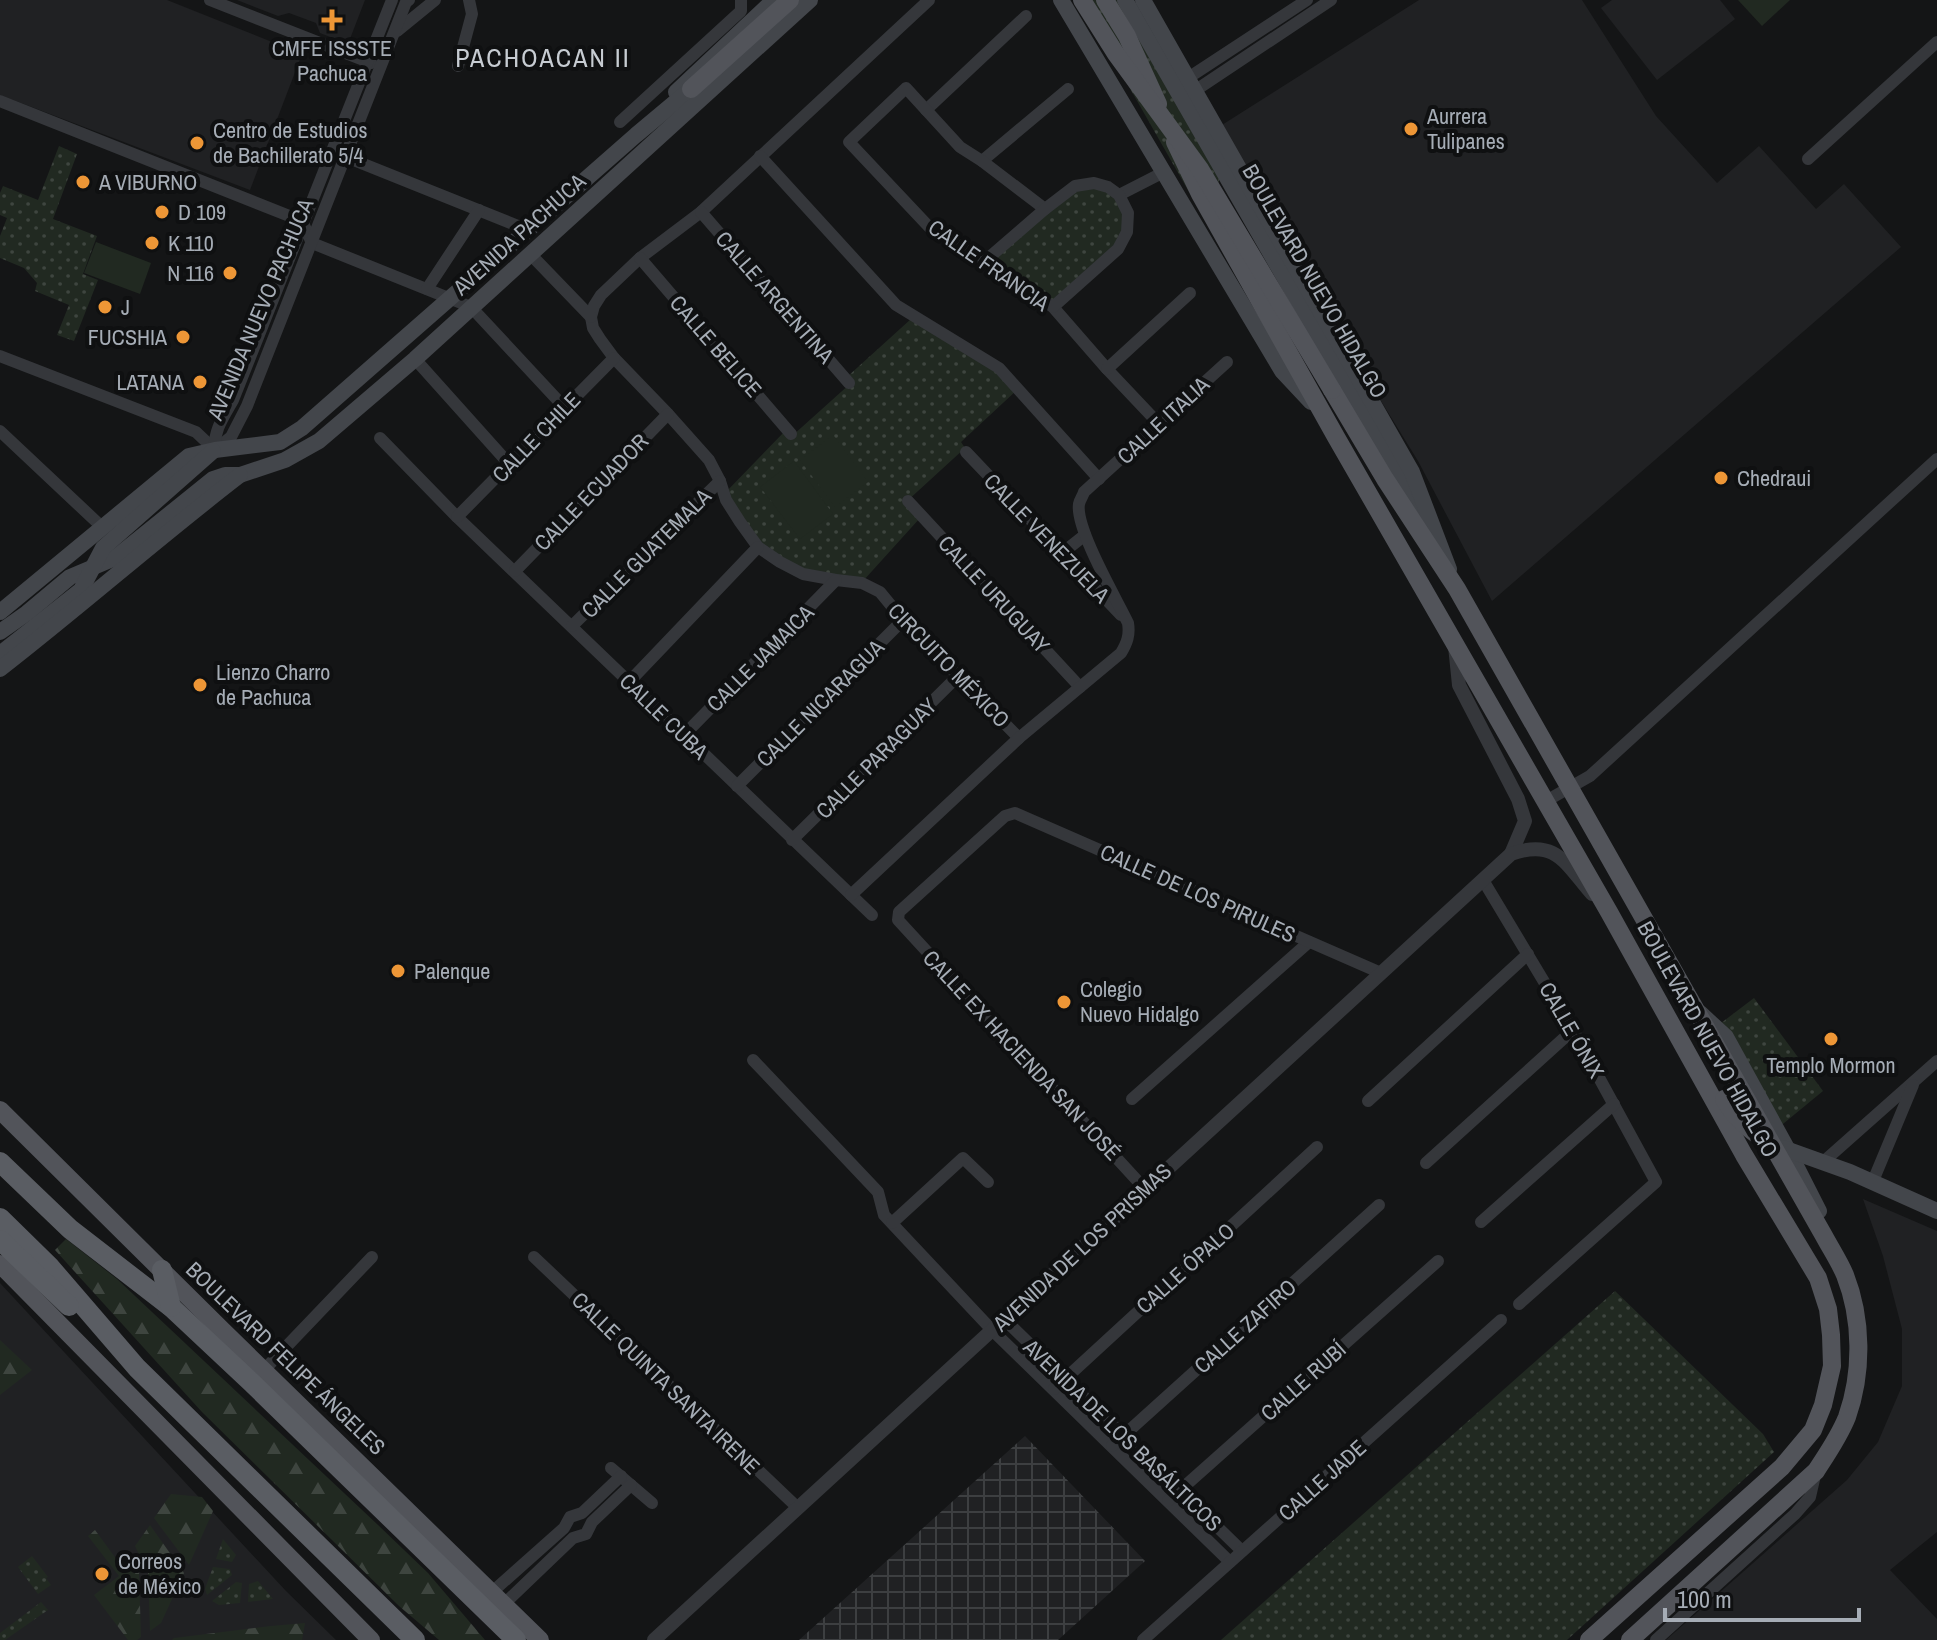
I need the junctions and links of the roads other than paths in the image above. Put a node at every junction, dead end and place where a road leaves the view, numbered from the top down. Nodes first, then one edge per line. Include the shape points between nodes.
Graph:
1 (210, 0) edge
2 (392, 0) edge
3 (469, 0) edge
4 (774, 0) edge
5 (790, 0) edge
6 (810, 0) edge
7 (929, 0) edge
8 (1061, 0) edge
9 (1082, 0) edge
10 (1105, 0) edge
11 (1125, 0) edge
12 (1143, 0) edge
13 (1307, 0) edge
14 (1331, 0) edge
15 (405, 1) edge
16 (742, 1) edge
17 (430, 4) edge
18 (1026, 16) dead end
19 (1141, 26) junction
20 (394, 33) junction
21 (1937, 42) edge
22 (1176, 56) junction
23 (366, 62) junction
24 (458, 66) dead end
25 (381, 67) junction
26 (1192, 84) junction
27 (691, 89) joint
28 (1068, 89) dead end
29 (0, 101) edge
30 (926, 110) junction
31 (620, 122) dead end
32 (636, 135) junction
33 (760, 156) junction
34 (346, 157) junction
35 (1808, 159) dead end
36 (982, 161) junction
37 (1164, 172) junction
38 (1119, 195) junction
39 (1045, 209) junction
40 (479, 210) junction
41 (701, 212) junction
42 (302, 221) junction
43 (528, 230) junction
44 (312, 243) junction
45 (640, 258) junction
46 (535, 259) dead end
47 (985, 261) junction
48 (427, 289) junction
49 (1190, 293) dead end
50 (450, 299) junction
51 (471, 307) junction
52 (1053, 307) junction
53 (591, 317) junction
54 (0, 356) edge
55 (614, 358) junction
56 (415, 359) junction
57 (1227, 362) dead end
58 (1107, 369) junction
59 (849, 383) dead end
60 (565, 408) junction
61 (668, 414) junction
62 (1327, 420) junction
63 (1159, 424) junction
64 (0, 431) edge
65 (791, 434) dead end
66 (380, 438) dead end
67 (215, 450) junction
68 (966, 452) dead end
69 (1937, 459) edge
70 (510, 465) junction
71 (240, 475) junction
72 (1099, 479) junction
73 (720, 481) junction
74 (908, 501) dead end
75 (457, 517) junction
76 (102, 527) junction
77 (1085, 535) junction
78 (758, 547) junction
79 (1061, 554) junction
80 (93, 567) junction
81 (515, 571) junction
82 (836, 580) junction
83 (1457, 589) junction
84 (0, 612) edge
85 (903, 620) junction
86 (1128, 623) junction
87 (572, 626) junction
88 (0, 632) edge
89 (1454, 641) junction
90 (0, 654) edge
91 (0, 669) edge
92 (959, 675) junction
93 (629, 682) junction
94 (1080, 687) junction
95 (683, 736) junction
96 (1019, 738) junction
97 (737, 786) junction
98 (1570, 787) junction
99 (1546, 801) junction
100 (1015, 813) joint
101 (792, 840) junction
102 (1511, 854) junction
103 (1483, 880) junction
104 (851, 895) junction
105 (1609, 912) junction
106 (872, 915) dead end
107 (1309, 942) junction
108 (1528, 954) junction
109 (1381, 973) junction
110 (1693, 1007) junction
111 (1573, 1030) junction
112 (1684, 1046) junction
113 (753, 1060) dead end
114 (1937, 1061) edge
115 (1916, 1079) junction
116 (1132, 1099) dead end
117 (1368, 1101) dead end
118 (1614, 1104) junction
119 (0, 1110) edge
120 (1876, 1114) junction
121 (1773, 1124) junction
122 (1896, 1124) junction
123 (0, 1146) edge
124 (1317, 1147) dead end
125 (1780, 1147) junction
126 (0, 1162) edge
127 (1426, 1163) dead end
128 (1822, 1163) junction
129 (1803, 1181) junction
130 (1873, 1181) junction
131 (988, 1182) dead end
132 (1145, 1189) junction
133 (1379, 1205) dead end
134 (1937, 1211) edge
135 (0, 1218) edge
136 (1481, 1222) dead end
137 (892, 1223) junction
138 (1824, 1236) junction
139 (0, 1240) edge
140 (372, 1257) dead end
141 (534, 1257) dead end
142 (1438, 1261) dead end
143 (0, 1264) edge
144 (118, 1266) junction
145 (162, 1270) junction
146 (1519, 1304) dead end
147 (171, 1307) junction
148 (1004, 1319) junction
149 (1501, 1320) dead end
150 (192, 1327) junction
151 (992, 1330) junction
152 (224, 1332) junction
153 (137, 1368) junction
154 (264, 1370) junction
155 (1065, 1378) junction
156 (1054, 1389) junction
157 (1124, 1436) junction
158 (1112, 1446) junction
159 (1816, 1471) junction
160 (1180, 1490) junction
161 (1168, 1501) junction
162 (652, 1503) dead end
163 (798, 1508) junction
164 (587, 1518) junction
165 (569, 1533) junction
166 (1242, 1551) junction
167 (1230, 1562) junction
168 (497, 1599) junction
169 (371, 1640) edge
170 (415, 1640) edge
171 (516, 1640) edge
172 (540, 1640) edge
173 (654, 1640) edge
174 (1143, 1640) edge
175 (1589, 1640) edge
176 (1630, 1640) edge
177 (1656, 1640) edge

1 - 23 street
2 - 23 street, AVENIDA NUEVO PACHUCA
3 - 24 street via 472,14
4 - 32 main road
5 - 27 main road
6 - 51 main road, AVENIDA PACHUCA
7 - 33 street
8 - 37 main road
9 - 83 main road, BOULEVARD NUEVO HIDALGO, bridge via 1200,169 1385,479
10 - 62 main road via 1127,36 1191,179
11 - 19 main road, BOULEVARD NUEVO HIDALGO
12 - 22 main road
13 - 26 street
14 - 26 street
15 - 17 street
15 - 20 street, AVENIDA NUEVO PACHUCA
16 - 31 street via 741,11
17 - 20 street
18 - 30 street
19 - 22 main road
19 - 83 main road, BOULEVARD NUEVO HIDALGO via 1387,456
20 - 25 street, AVENIDA NUEVO PACHUCA
21 - 35 street
22 - 26 main road
23 - 25 street
23 - 42 street, AVENIDA NUEVO PACHUCA
25 - 34 street, AVENIDA NUEVO PACHUCA
26 - 83 main road via 1412,472
27 - 32 main road
28 - 36 street
29 - 42 street
30 - 36 street via 960,147
30 - 47 street, CALLE FRANCIA via 906,88 849,142 931,229
32 - 43 main road, AVENIDA PACHUCA
33 - 41 street
33 - 72 street via 896,305 999,368
34 - 40 street
34 - 44 street, AVENIDA NUEVO PACHUCA
36 - 39 street
37 - 38 street
37 - 62 main road via 1282,371
38 - 39 street via 1094,183 1075,186
38 - 52 street via 1128,213 1127,232 1118,249
39 - 47 street
40 - 43 street
40 - 48 street
41 - 45 street
41 - 59 street, CALLE ARGENTINA
42 - 44 street
42 - 67 street, AVENIDA NUEVO PACHUCA via 219,424
43 - 50 main road, AVENIDA PACHUCA
44 - 48 street
44 - 67 street, AVENIDA NUEVO PACHUCA via 240,422
45 - 53 street via 601,295
45 - 65 street, CALLE BELICE
46 - 53 street, CIRCUITO MÉXICO
47 - 52 street, CALLE FRANCIA
48 - 50 street
49 - 58 street
50 - 51 street
50 - 67 main road, AVENIDA PACHUCA via 302,428 280,442
51 - 56 main road, AVENIDA PACHUCA
51 - 60 street
52 - 58 street, CALLE FRANCIA
53 - 55 street, CIRCUITO MÉXICO
54 - 67 street via 196,432
55 - 60 street, CALLE CHILE
55 - 61 street, CIRCUITO MÉXICO
56 - 70 street
56 - 71 main road, AVENIDA PACHUCA via 319,441 285,460
57 - 63 street, CALLE ITALIA
58 - 63 street, CALLE FRANCIA
60 - 70 street, CALLE CHILE
61 - 73 street, CIRCUITO MÉXICO via 709,460
61 - 81 street, CALLE ECUADOR
62 - 89 main road
63 - 72 street, CALLE ITALIA
64 - 76 street
66 - 75 street, CALLE CUBA
67 - 71 main road
67 - 76 main road, AVENIDA NUEVO PACHUCA via 189,456
67 - 80 main road via 103,548
68 - 79 street, CALLE VENEZUELA
69 - 98 street via 1598,769
70 - 75 street, CALLE CHILE
71 - 80 main road, AVENIDA PACHUCA via 213,479 115,558
71 - 91 main road
72 - 77 street via 1079,504
73 - 78 street, CIRCUITO MÉXICO via 726,500
73 - 87 street, CALLE GUATEMALA
74 - 94 street, CALLE URUGUAY
75 - 81 street, CALLE CUBA
76 - 84 main road, AVENIDA NUEVO PACHUCA
77 - 79 street
77 - 86 street
78 - 82 street, CIRCUITO MÉXICO via 803,574
78 - 93 street
79 - 86 street, CALLE VENEZUELA
80 - 88 main road, AVENIDA PACHUCA via 70,577
80 - 90 main road via 81,590
81 - 87 street, CALLE CUBA
82 - 85 street, CIRCUITO MÉXICO via 880,592
82 - 95 street, CALLE JAMAICA
83 - 98 main road, BOULEVARD NUEVO HIDALGO
85 - 92 street, CIRCUITO MÉXICO
85 - 97 street, CALLE NICARAGUA
86 - 94 street, CIRCUITO MÉXICO via 1121,653
87 - 93 street, CALLE CUBA
89 - 99 main road, BOULEVARD NUEVO HIDALGO via 1468,686 1524,787
89 - 102 street, AVENIDA DE LOS PRISMAS via 1459,685 1525,821
92 - 96 street, CIRCUITO MÉXICO
92 - 101 street, CALLE PARAGUAY
93 - 95 street, CALLE CUBA
94 - 96 street, CIRCUITO MÉXICO
95 - 97 street, CALLE CUBA
96 - 104 street
97 - 101 street, CALLE CUBA
98 - 99 street
98 - 110 main road, BOULEVARD NUEVO HIDALGO
99 - 105 main road, BOULEVARD NUEVO HIDALGO
100 - 107 street, CALLE DE LOS PIRULES
100 - 132 street, CALLE EX HACIENDA SAN JOSÉ via 1005,816 899,912 898,920
101 - 104 street, CALLE CUBA
102 - 103 street, AVENIDA DE LOS PRISMAS
102 - 105 street via 1542,848 1558,856
103 - 108 street, CALLE ÓNIX
103 - 109 street, AVENIDA DE LOS PRISMAS
104 - 106 street, CALLE CUBA
105 - 112 main road, BOULEVARD NUEVO HIDALGO
107 - 109 street, CALLE DE LOS PIRULES
107 - 116 street
108 - 111 street, CALLE ÓNIX
108 - 117 street
109 - 132 street, AVENIDA DE LOS PRISMAS
110 - 121 main road via 1726,1037
110 - 125 main road, BOULEVARD NUEVO HIDALGO
111 - 118 street, CALLE ÓNIX
111 - 127 street
112 - 125 main road via 1732,1112
112 - 175 main road, BOULEVARD NUEVO HIDALGO via 1818,1278 1828,1309 1832,1366 1813,1430 1782,1467
113 - 137 street, AVENIDA DE LOS BASÁLTICOS via 878,1192
114 - 115 street
115 - 120 street
115 - 122 street
118 - 136 street
118 - 146 street, CALLE ÓNIX via 1656,1182
119 - 145 main road, BOULEVARD FELIPE ÁNGELES
120 - 122 street
120 - 128 street
121 - 125 main road
121 - 128 main road
122 - 130 street
123 - 144 highway via 96,1237
124 - 155 street, CALLE ÓPALO
125 - 128 main road
125 - 129 main road
125 - 138 main road, BOULEVARD NUEVO HIDALGO
126 - 144 highway, BOULEVARD FELIPE ÁNGELES
128 - 129 main road
128 - 130 main road
129 - 138 main road via 1820,1212
130 - 134 main road
131 - 137 street via 963,1158
132 - 148 street, AVENIDA DE LOS PRISMAS
133 - 157 street, CALLE ZAFIRO
135 - 153 highway
137 - 151 street, AVENIDA DE LOS BASÁLTICOS
138 - 159 main road, BOULEVARD NUEVO HIDALGO via 1854,1305 1857,1373 1847,1415
139 - 153 highway
140 - 154 street
141 - 163 street, CALLE QUINTA SANTA IRENE
142 - 160 street, CALLE RUBÍ
143 - 169 main road
144 - 147 highway, BOULEVARD FELIPE ÁNGELES
145 - 147 highway
145 - 152 main road, BOULEVARD FELIPE ÁNGELES
147 - 150 highway, BOULEVARD FELIPE ÁNGELES
148 - 151 street, AVENIDA DE LOS PRISMAS
148 - 155 street, AVENIDA DE LOS BASÁLTICOS
149 - 166 street, CALLE JADE
150 - 152 highway
150 - 171 highway, BOULEVARD FELIPE ÁNGELES
151 - 156 street, AVENIDA DE LOS BASÁLTICOS
151 - 163 street, AVENIDA DE LOS PRISMAS
152 - 154 main road, BOULEVARD FELIPE ÁNGELES
153 - 170 highway
154 - 168 main road, BOULEVARD FELIPE ÁNGELES
155 - 156 street, CALLE ÓPALO
155 - 157 street, AVENIDA DE LOS BASÁLTICOS
156 - 158 street, AVENIDA DE LOS BASÁLTICOS
157 - 158 street, CALLE ZAFIRO
157 - 160 street, AVENIDA DE LOS BASÁLTICOS
158 - 161 street, AVENIDA DE LOS BASÁLTICOS
159 - 176 main road, BOULEVARD NUEVO HIDALGO
159 - 177 street via 1810,1497 1795,1514
160 - 161 street, CALLE RUBÍ
160 - 166 street, AVENIDA DE LOS BASÁLTICOS
161 - 167 street, AVENIDA DE LOS BASÁLTICOS
162 - 164 street via 621,1477
163 - 173 street, AVENIDA DE LOS PRISMAS
164 - 165 street via 570,1517
164 - 165 street via 586,1534
165 - 168 street
166 - 167 street, CALLE JADE
167 - 174 street, CALLE JADE
168 - 172 main road, BOULEVARD FELIPE ÁNGELES

